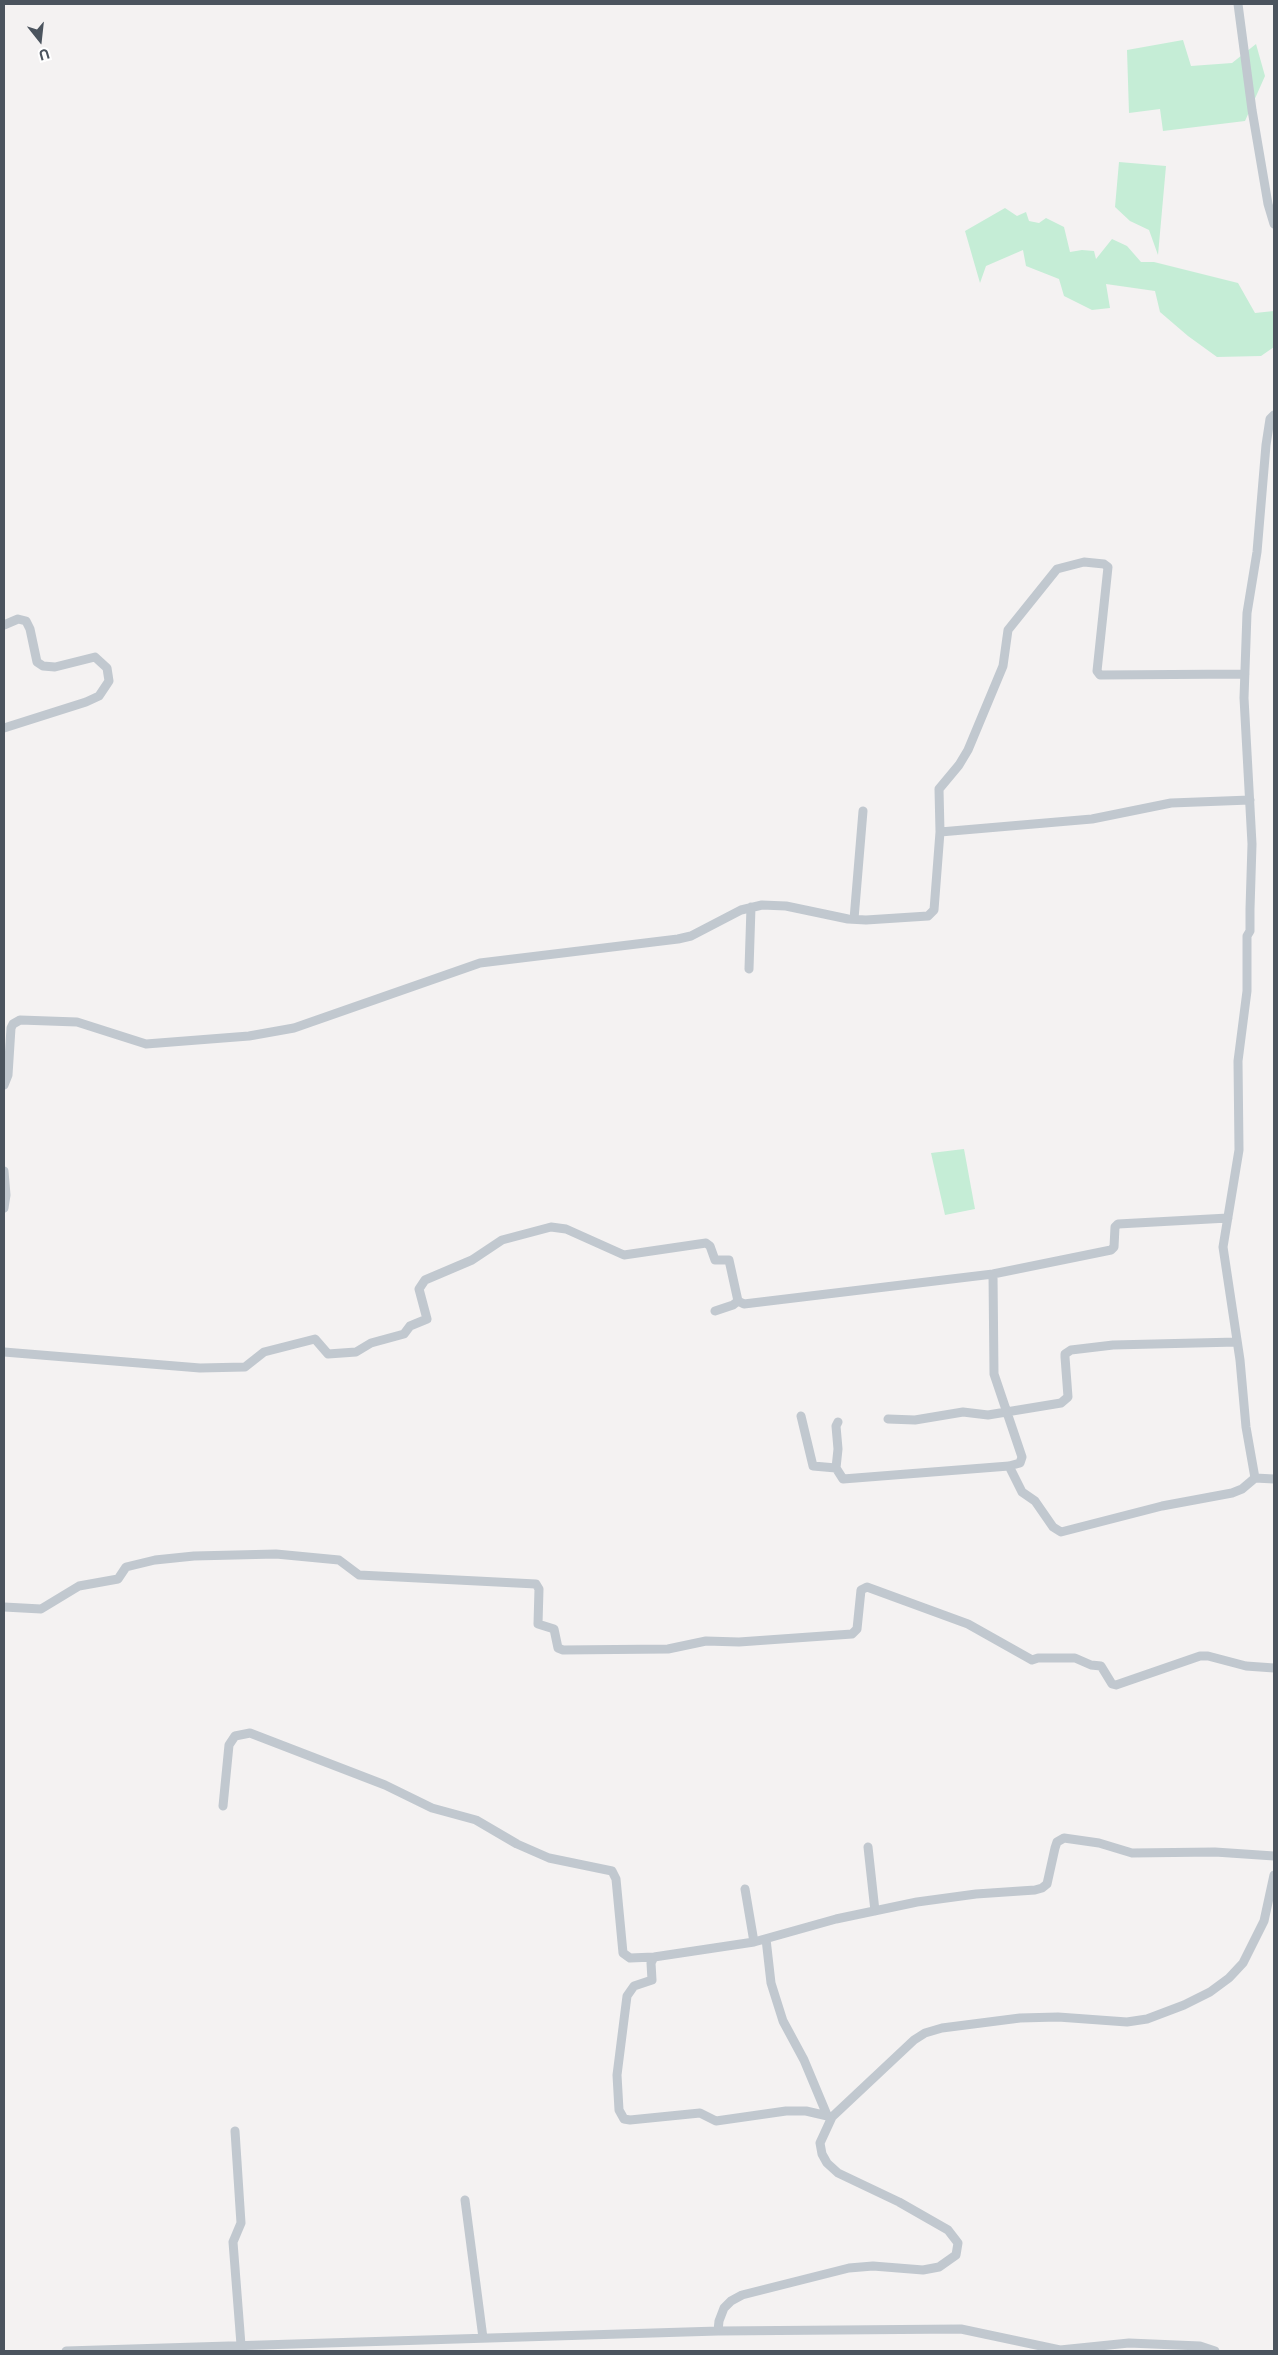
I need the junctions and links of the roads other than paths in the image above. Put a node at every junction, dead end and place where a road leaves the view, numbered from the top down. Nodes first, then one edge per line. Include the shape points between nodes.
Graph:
1 (1238, 4) edge
2 (1274, 224) edge
3 (1274, 415) edge
4 (4, 625) edge
5 (1245, 674) junction
6 (4, 728) edge
7 (1250, 800) junction
8 (863, 811) dead end
9 (940, 832) junction
10 (751, 907) junction
11 (854, 919) junction
12 (749, 969) dead end
13 (4, 1085) edge
14 (4, 1171) edge
15 (4, 1208) edge
16 (1228, 1218) junction
17 (993, 1274) junction
18 (738, 1301) junction
19 (715, 1310) dead end
20 (1237, 1342) junction
21 (4, 1352) edge
22 (1005, 1413) junction
23 (801, 1416) dead end
24 (888, 1419) dead end
25 (838, 1422) dead end
26 (1009, 1466) junction
27 (836, 1468) junction
28 (1256, 1478) junction
29 (1274, 1479) edge
30 (4, 1607) edge
31 (1274, 1668) edge
32 (223, 1806) dead end
33 (868, 1847) dead end
34 (1274, 1856) edge
35 (1274, 1875) edge
36 (745, 1889) dead end
37 (875, 1911) junction
38 (766, 1939) junction
39 (754, 1942) junction
40 (654, 1957) junction
41 (829, 2116) junction
42 (235, 2131) dead end
43 (465, 2200) dead end
44 (718, 2331) junction
45 (483, 2338) junction
46 (241, 2345) junction
47 (66, 2351) edge
48 (1215, 2351) edge

1 - 2 street via 1252,110
3 - 5 street via 1270,419 1266,445 1257,552 1247,613
4 - 6 street via 18,619 26,621 37,662 43,666 56,667 95,657 107,668 109,681 98,696 86,702
5 - 7 street
5 - 9 street via 1100,675 1108,566 1084,562 1056,569 1008,630 1003,666 968,750 939,789
7 - 9 street via 1171,803 1092,819
7 - 16 street via 1250,931 1247,936 1247,991 1238,1061 1239,1150
8 - 11 street
9 - 11 street via 932,914
10 - 11 street via 773,904
10 - 12 street
10 - 13 street via 691,936 480,964 294,1028 257,1035 146,1044 83,1024 20,1020 11,1028 8,1075
14 - 15 street
16 - 17 street via 1118,1224 1111,1250
16 - 20 street via 1223,1247
17 - 18 street via 744,1304
17 - 22 street via 994,1371
18 - 19 street
18 - 21 street via 729,1260 715,1260 706,1243 624,1255 566,1229 550,1227 502,1240 472,1260 425,1280 419,1289 427,1319 410,1326 404,1334 374,1342 356,1352 328,1354 318,1340 313,1339 264,1352 245,1367 208,1368
20 - 22 street via 1113,1345 1071,1350 1065,1354 1067,1400
20 - 28 street via 1246,1427
22 - 24 street via 963,1412 915,1420
22 - 26 street via 1022,1457 1020,1463
23 - 27 street via 813,1466
25 - 27 street
26 - 27 street via 844,1480
26 - 28 street via 1024,1494 1035,1501 1053,1527 1061,1532 1156,1507 1232,1493
28 - 29 street
30 - 31 street via 40,1609 79,1586 118,1579 126,1568 150,1561 194,1556 276,1554 339,1560 359,1575 536,1584 539,1589 538,1624 554,1629 558,1648 563,1650 668,1649 706,1641 743,1642 852,1634 857,1629 860,1590 867,1587 968,1624 1032,1660 1075,1658 1101,1666 1112,1684 1116,1685 1200,1656 1246,1666
32 - 40 street via 229,1745 235,1736 250,1733 385,1785 432,1808 476,1820 549,1858 612,1871 616,1879 624,1956
33 - 37 street
34 - 37 street via 1214,1852 1132,1853 1099,1843 1064,1838 1057,1842 1049,1878 1042,1888 976,1894
35 - 41 street via 1264,1921 1252,1947 1229,1978 1210,1992 1166,2013 1128,2022 1020,2018 925,2033
36 - 39 street
37 - 38 street
38 - 39 street
38 - 41 street via 771,1983 782,2021
39 - 40 street
40 - 41 street via 652,1980 634,1986 627,1996 617,2075 619,2110 624,2118 700,2113 716,2120 786,2111
41 - 44 street via 820,2143 827,2163 838,2173 948,2230 958,2243 956,2255 939,2267 923,2270 873,2266 849,2268 742,2295 724,2308
42 - 46 street via 241,2223 234,2242
43 - 45 street
44 - 45 street
44 - 48 street via 961,2329 1060,2350 1129,2342 1200,2346
45 - 46 street
46 - 47 street

